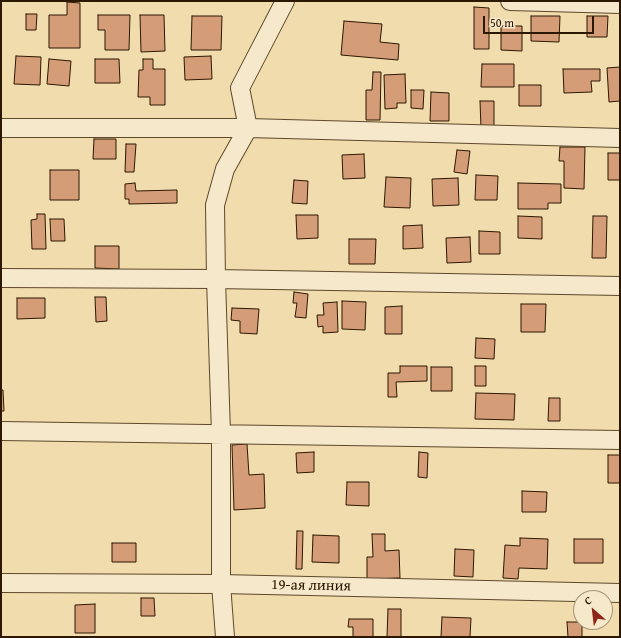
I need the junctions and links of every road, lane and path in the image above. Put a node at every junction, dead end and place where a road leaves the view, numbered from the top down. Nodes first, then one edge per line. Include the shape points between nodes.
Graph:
1 (285, 1) edge
2 (510, 1) edge
3 (620, 4) edge
4 (1, 128) edge
5 (248, 128) junction
6 (620, 138) edge
7 (1, 278) edge
8 (216, 279) junction
9 (620, 286) edge
10 (1, 431) edge
11 (221, 434) junction
12 (620, 440) edge
13 (1, 583) edge
14 (221, 584) junction
15 (620, 593) edge
16 (225, 637) edge

1 - 5 street via 240,88
2 - 3 street
4 - 5 street
5 - 6 street
5 - 8 street via 225,169 215,205
7 - 8 street
8 - 9 street
8 - 11 street
10 - 11 street
11 - 12 street
11 - 14 street
13 - 14 street, 19-ая линия
14 - 15 street, 19-ая линия
14 - 16 street

